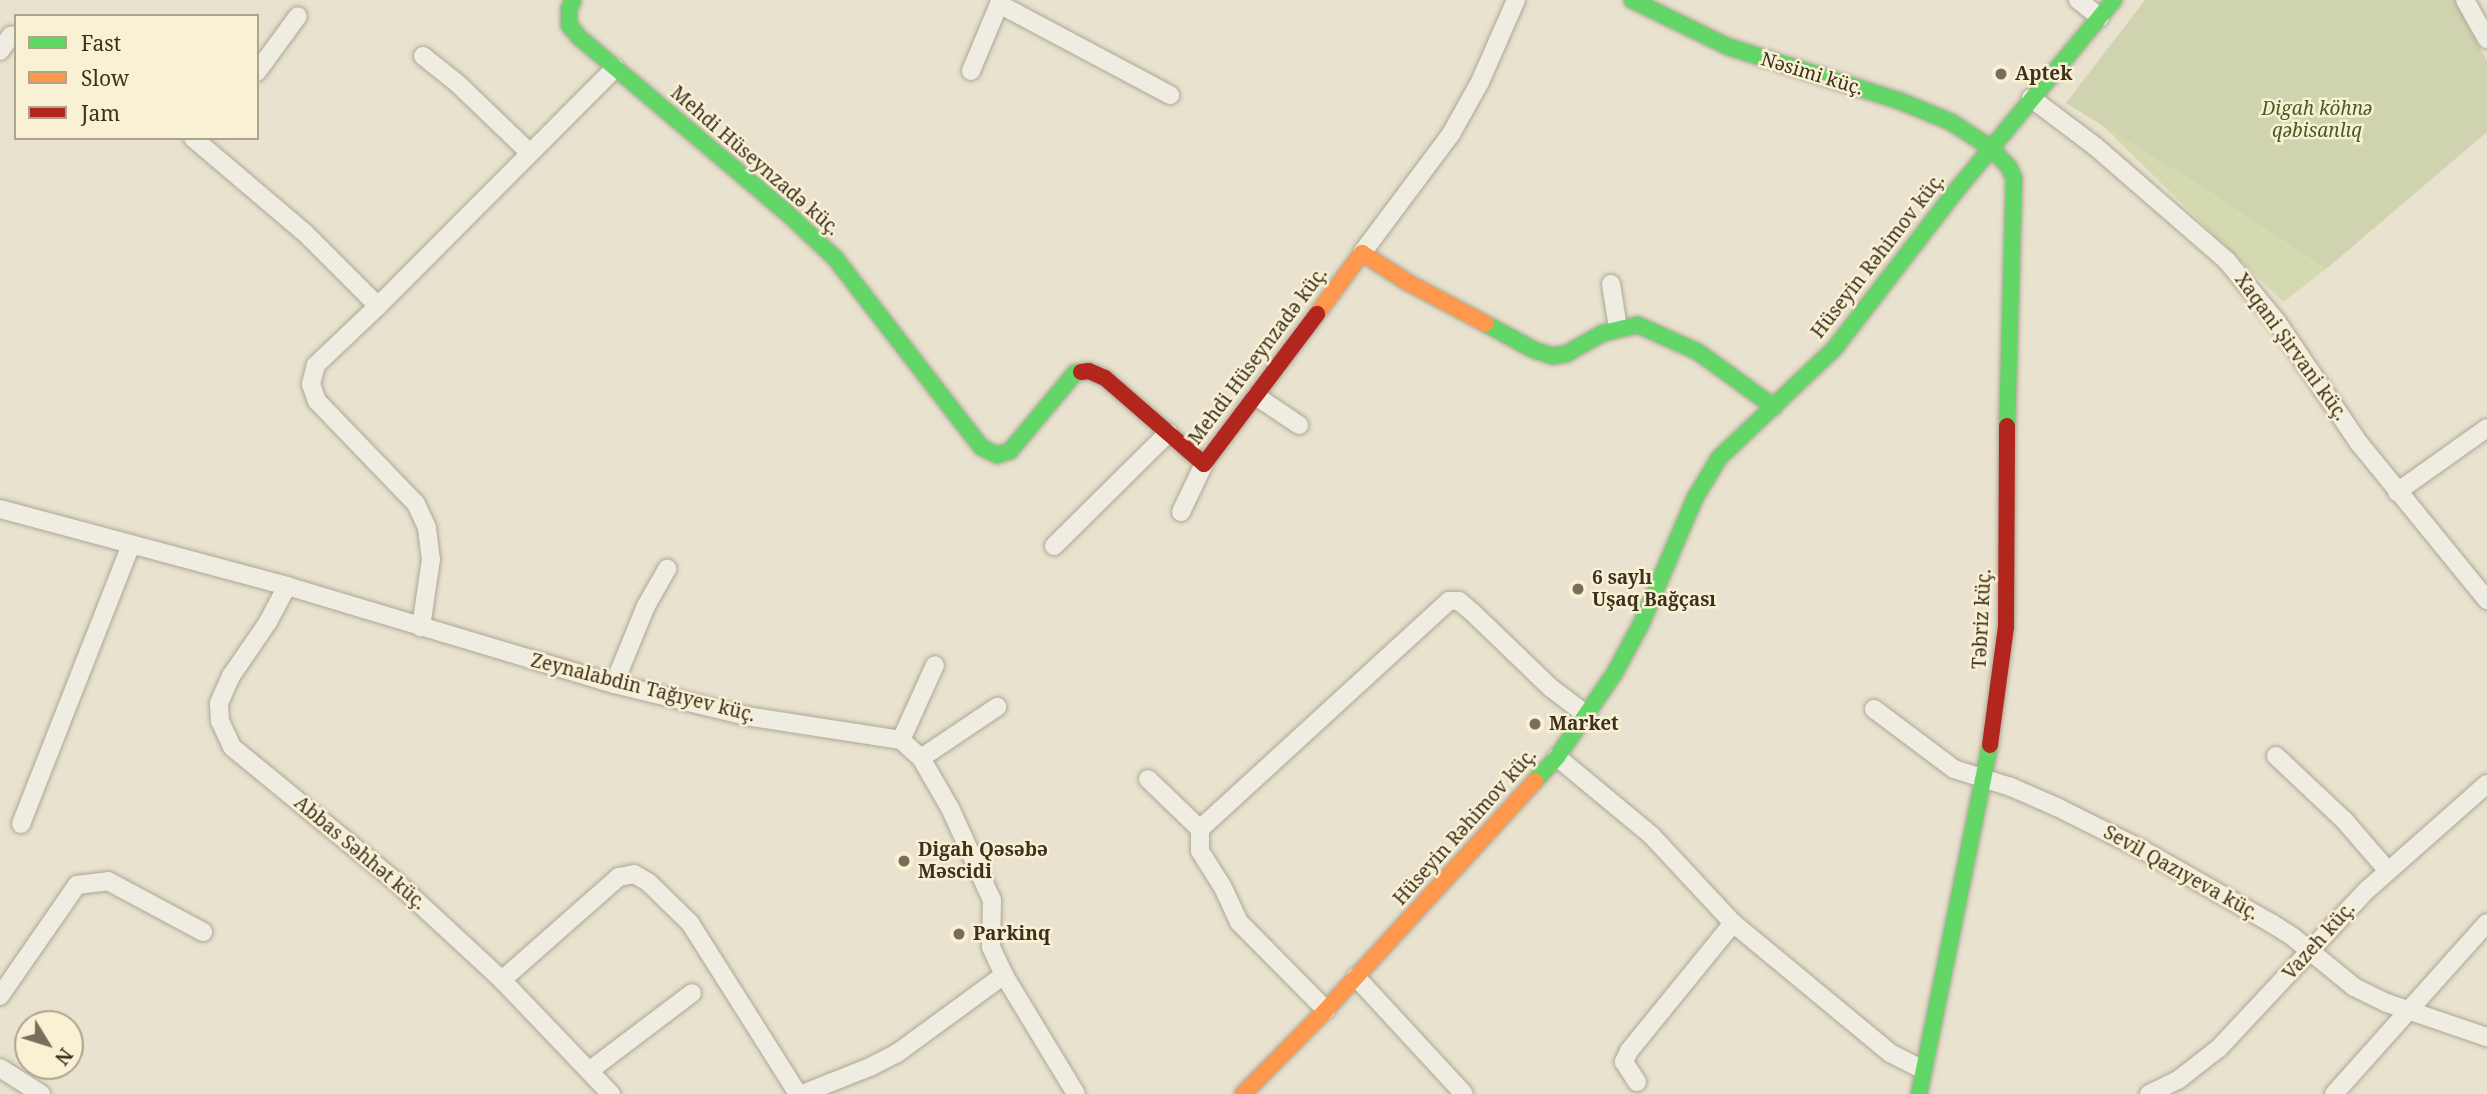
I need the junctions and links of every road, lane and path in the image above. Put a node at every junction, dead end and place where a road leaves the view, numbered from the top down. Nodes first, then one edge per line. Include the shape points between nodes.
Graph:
1 (573, 0) edge
2 (1516, 0) edge
3 (1632, 0) edge
4 (2078, 0) edge
5 (2114, 0) edge
6 (2465, 0) edge
7 (1000, 2) edge
8 (298, 16) dead end
9 (2100, 17) junction
10 (9, 34) edge
11 (2487, 38) edge
12 (0, 51) edge
13 (423, 56) dead end
14 (615, 68) junction
15 (259, 69) edge
16 (971, 71) dead end
17 (1170, 94) dead end
18 (2031, 98) junction
19 (202, 141) edge
20 (1990, 148) junction
21 (530, 153) junction
22 (1362, 253) junction
23 (1611, 284) dead end
24 (378, 306) junction
25 (1618, 328) junction
26 (1256, 396) junction
27 (1774, 407) junction
28 (1299, 425) dead end
29 (2487, 428) edge
30 (1168, 433) junction
31 (1204, 464) junction
32 (2397, 492) junction
33 (0, 509) edge
34 (1181, 512) dead end
35 (131, 545) junction
36 (1054, 546) dead end
37 (667, 569) dead end
38 (287, 586) junction
39 (2487, 600) edge
40 (421, 627) junction
41 (935, 665) dead end
42 (614, 684) junction
43 (997, 707) dead end
44 (1874, 709) dead end
45 (1588, 716) junction
46 (901, 740) junction
47 (2276, 756) dead end
48 (1556, 757) junction
49 (921, 758) junction
50 (1984, 777) junction
51 (1148, 779) dead end
52 (2487, 784) edge
53 (21, 824) dead end
54 (1200, 829) junction
55 (2388, 871) junction
56 (1733, 923) junction
57 (2487, 923) edge
58 (203, 932) dead end
59 (2311, 952) junction
60 (1004, 975) junction
61 (1356, 977) junction
62 (502, 980) junction
63 (692, 993) dead end
64 (0, 996) edge
65 (1326, 1010) junction
66 (2408, 1010) junction
67 (2487, 1037) edge
68 (0, 1068) edge
69 (1923, 1070) junction
70 (589, 1071) junction
71 (1637, 1082) dead end
72 (607, 1093) edge
73 (41, 1094) edge
74 (800, 1094) edge
75 (1076, 1094) edge
76 (1243, 1094) edge
77 (1464, 1094) edge
78 (1919, 1094) edge
79 (2149, 1094) edge
80 (2334, 1094) edge

1 - 14 street, Mehdi Hüseynzadə küç. via 569,25
2 - 22 street via 1451,134
3 - 20 street, Nəsimi küç. via 1729,47 1900,101 1951,122
4 - 9 street
5 - 9 street, Hüseyin Rəhimov küç.
6 - 11 street
7 - 16 street
7 - 17 street
8 - 15 street
9 - 18 street, Hüseyin Rəhimov küç.
10 - 12 street
13 - 21 street
14 - 21 street
14 - 30 street, Mehdi Hüseynzadə küç. via 835,258 981,447 997,455 1010,451 1075,373 1088,371 1105,379
18 - 20 street, Hüseyin Rəhimov küç.
18 - 32 street, Xaqani Şirvani küç. via 2096,147 2227,261 2277,322
19 - 24 street
20 - 27 street, Hüseyin Rəhimov küç. via 1848,332
20 - 50 street, Təbriz küç. via 2009,167 2015,200 2007,396 2006,626
21 - 24 street
22 - 25 street via 1407,282 1543,353 1566,354
22 - 26 street, Mehdi Hüseynzadə küç.
23 - 25 street
24 - 40 street via 316,365 311,384 317,401 416,504 427,528 431,559
25 - 27 street via 1638,325 1698,352
26 - 28 street
26 - 31 street, Mehdi Hüseynzadə küç.
27 - 45 street, Hüseyin Rəhimov küç. via 1739,436 1704,480 1641,624
29 - 32 street
30 - 31 street, Mehdi Hüseynzadə küç.
30 - 36 street
31 - 34 street
32 - 39 street, Xaqani Şirvani küç.
33 - 35 street, Zeynalabdin Tağıyev küç.
35 - 38 street, Zeynalabdin Tağıyev küç.
35 - 53 street
37 - 42 street via 646,606
38 - 40 street, Zeynalabdin Tağıyev küç.
38 - 62 street, Abbas Səhhət küç. via 219,703 220,722 232,747 394,880
40 - 42 street, Zeynalabdin Tağıyev küç.
41 - 46 street
42 - 46 street, Zeynalabdin Tağıyev küç. via 746,716
43 - 49 street
44 - 50 street, Sevil Qazıyeva küç. via 1954,768
45 - 48 street, Hüseyin Rəhimov küç.
45 - 54 street via 1551,688 1459,601 1449,601
46 - 49 street
47 - 55 street via 2344,820
48 - 56 street via 1651,835
48 - 61 street, Hüseyin Rəhimov küç.
49 - 60 street via 984,877 992,900 991,947
50 - 59 street, Sevil Qazıyeva küç. via 2143,850
50 - 69 street, Təbriz küç.
51 - 54 street
52 - 55 street, Vazeh küç.
54 - 65 street via 1200,851 1238,922
55 - 59 street, Vazeh küç.
56 - 69 street via 1890,1053
56 - 71 street via 1629,1051 1624,1062
57 - 66 street
58 - 64 street via 108,881 77,885
59 - 66 street, Sevil Qazıyeva küç. via 2354,987
59 - 79 street, Vazeh küç. via 2219,1048 2178,1080
60 - 74 street via 896,1054
60 - 75 street
61 - 65 street, Hüseyin Rəhimov küç.
61 - 77 street
62 - 70 street, Abbas Səhhət küç.
62 - 74 street via 619,877 634,874 648,881 690,923
63 - 70 street
65 - 76 street, Hüseyin Rəhimov küç.
66 - 67 street, Sevil Qazıyeva küç.
66 - 80 street
68 - 73 street
69 - 78 street, Təbriz küç.
70 - 72 street, Abbas Səhhət küç.

